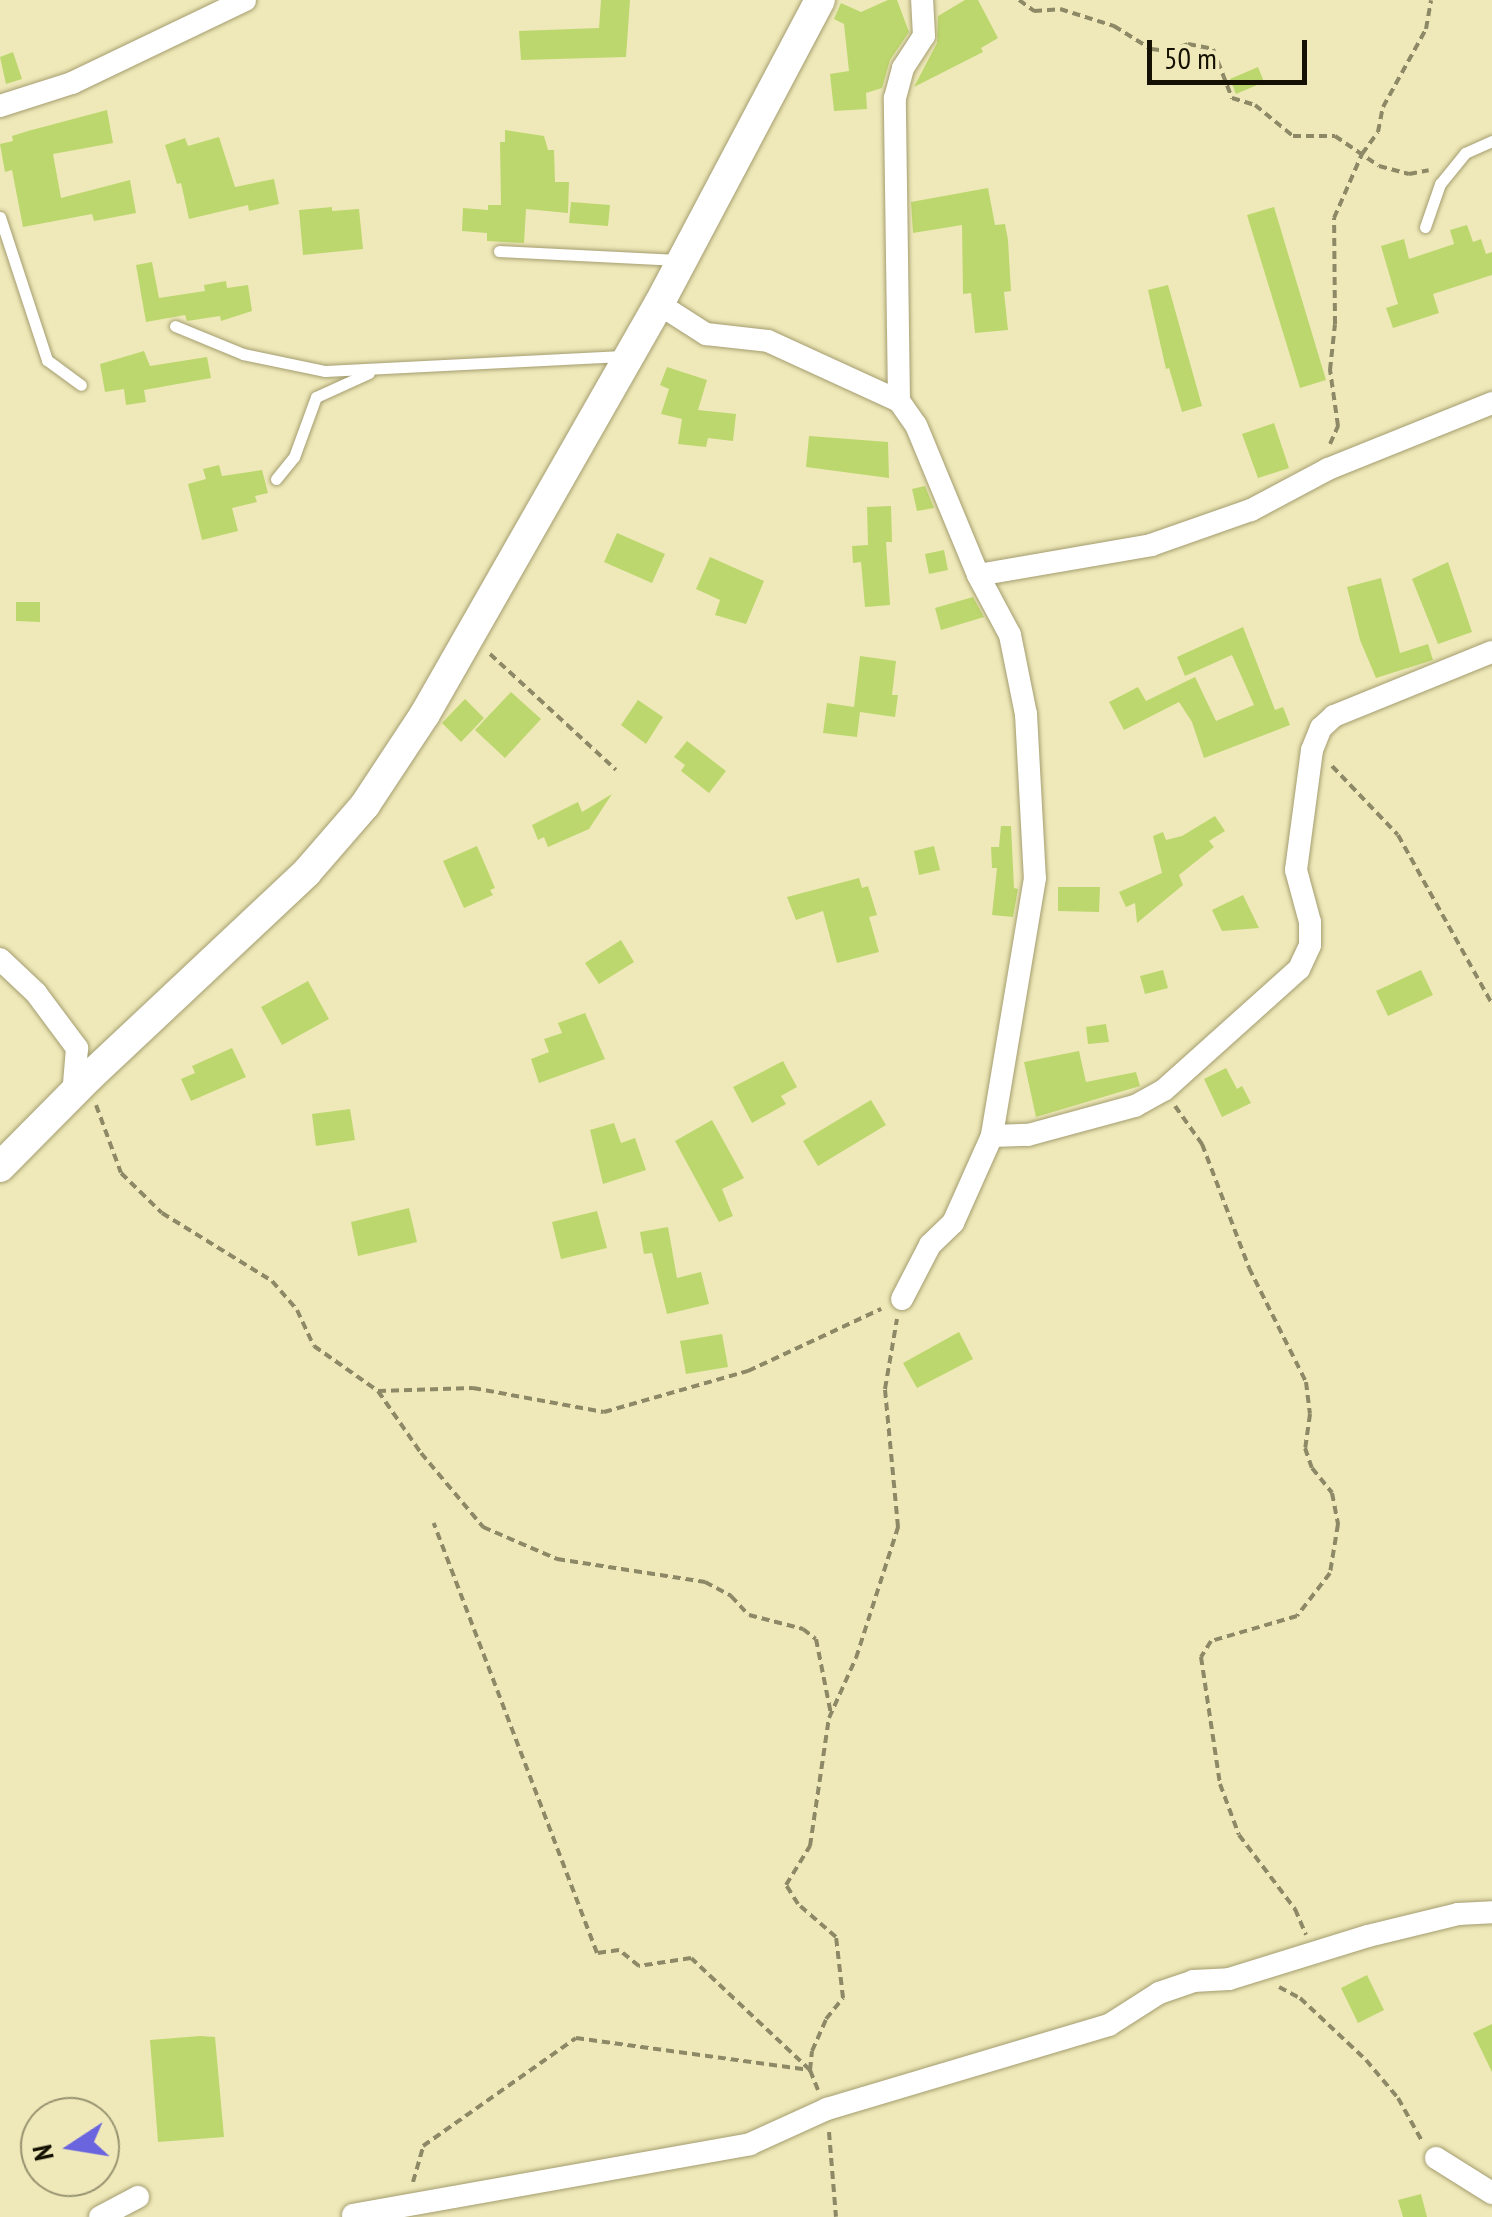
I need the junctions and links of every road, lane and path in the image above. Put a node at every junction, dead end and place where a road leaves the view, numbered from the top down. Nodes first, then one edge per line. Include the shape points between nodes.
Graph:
1 (244, 0) edge
2 (820, 0) edge
3 (922, 0) edge
4 (1019, 0) edge
5 (1431, 0) edge
6 (0, 106) edge
7 (1492, 142) edge
8 (1362, 154) junction
9 (1465, 154) junction
10 (0, 216) edge
11 (1425, 227) dead end
12 (499, 251) dead end
13 (682, 260) junction
14 (659, 304) junction
15 (175, 326) dead end
16 (628, 356) junction
17 (377, 370) junction
18 (81, 385) dead end
19 (899, 401) junction
20 (1492, 403) edge
21 (1328, 469) junction
22 (276, 478) dead end
23 (978, 574) junction
24 (468, 634) junction
25 (1492, 652) edge
26 (1312, 750) junction
27 (616, 770) dead end
28 (0, 959) edge
29 (1492, 1004) edge
30 (81, 1086) junction
31 (1164, 1090) junction
32 (992, 1136) junction
33 (0, 1167) edge
34 (902, 1299) junction
35 (378, 1390) junction
36 (434, 1523) dead end
37 (831, 1714) junction
38 (1492, 1912) edge
39 (1314, 1953) junction
40 (1252, 1972) junction
41 (810, 2070) junction
42 (827, 2109) junction
43 (1436, 2158) joint
44 (1492, 2193) edge
45 (138, 2197) dead end
46 (407, 2206) junction
47 (353, 2215) edge
48 (100, 2217) edge
49 (836, 2217) edge

1 - 6 street via 72,82
2 - 13 street
3 - 19 street via 924,36 903,68 895,98
4 - 8 path via 1034,12 1060,9 1114,26 1151,48 1213,49 1232,98 1256,105 1293,136 1335,136
5 - 8 path via 1426,29
7 - 9 lane
8 - 9 path via 1409,174
8 - 21 path via 1334,218 1330,370 1338,426
9 - 11 lane via 1440,184
10 - 18 lane via 47,360
12 - 13 lane
13 - 14 street
14 - 16 street
14 - 19 street via 706,334 768,341
15 - 17 lane via 287,366
16 - 17 lane
16 - 24 street
17 - 22 lane via 316,397 294,457
19 - 23 street via 916,425
20 - 21 street
21 - 23 street via 1251,510 1151,545
23 - 32 street via 1010,635 1026,714 1035,878
24 - 27 path
24 - 30 street via 365,805 318,859
25 - 26 street via 1334,716
26 - 29 path via 1354,784 1398,835
26 - 31 street via 1296,870 1310,945 1299,968
28 - 30 street via 77,1048
30 - 33 street
30 - 35 path via 120,1173 162,1213 272,1282 297,1310 314,1346
31 - 32 street via 1135,1106 1028,1135
31 - 39 path via 1202,1144 1250,1268 1306,1382 1306,1448 1332,1493 1338,1524 1330,1573 1297,1616 1211,1641 1200,1657 1220,1784 1239,1835 1295,1909
32 - 34 street via 952,1223 930,1244
34 - 35 path via 748,1372 604,1412 473,1388
34 - 37 path via 885,1389 898,1526
35 - 37 path via 483,1527 558,1559 705,1582 749,1615 803,1629 816,1639
36 - 41 path via 597,1953 619,1950 639,1966 691,1958
37 - 41 path via 810,1846 786,1885 836,1937 844,1998 826,2019
38 - 39 street via 1458,1914
39 - 40 street
40 - 42 street via 1158,1992 1109,2024
40 - 43 path via 1300,1998 1366,2060
41 - 42 path
41 - 46 path via 576,2038 423,2146
42 - 46 street via 750,2144
42 - 49 path
43 - 44 street
45 - 48 street
46 - 47 street

